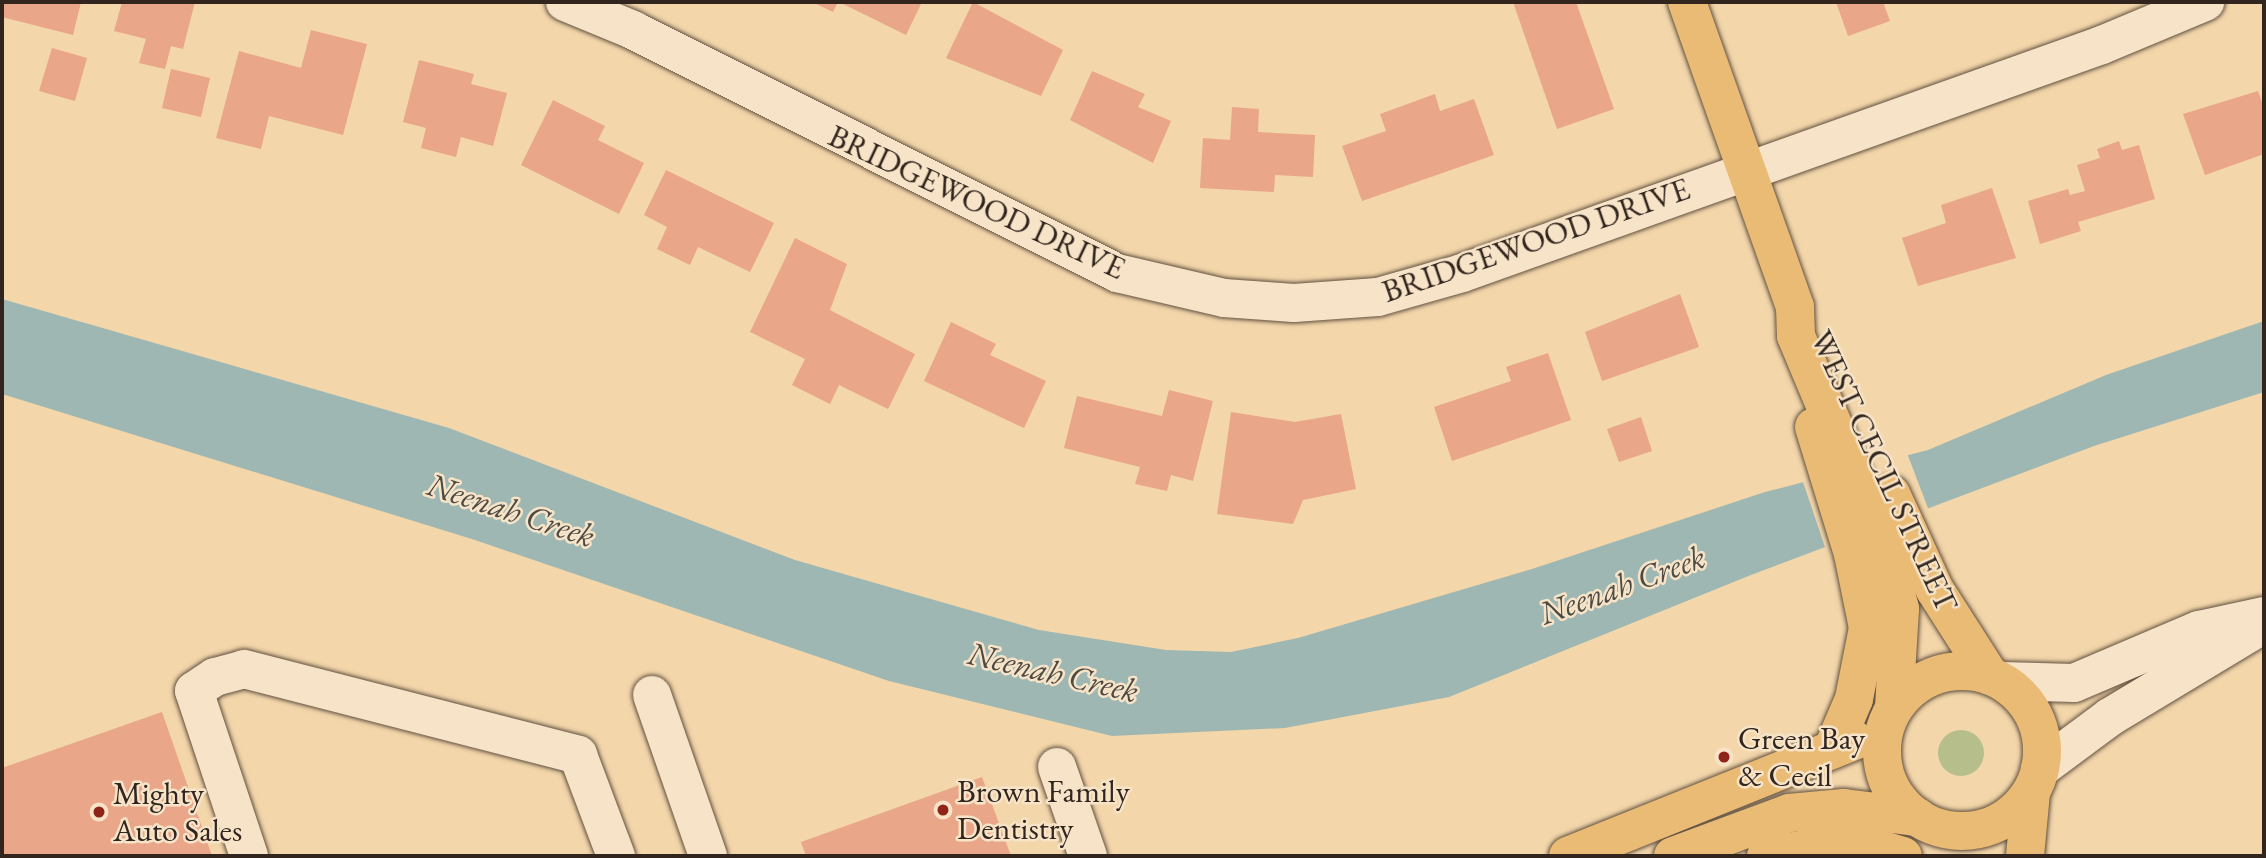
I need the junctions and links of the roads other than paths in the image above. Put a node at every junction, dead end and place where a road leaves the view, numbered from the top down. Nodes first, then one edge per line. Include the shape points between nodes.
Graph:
1 (565, 2) edge
2 (1687, 2) edge
3 (2205, 2) edge
4 (1747, 169) junction
5 (1796, 321) junction
6 (1851, 462) junction
7 (1882, 544) junction
8 (2264, 616) edge
9 (2264, 624) edge
10 (1996, 678) junction
11 (652, 695) dead end
12 (1889, 718) junction
13 (1833, 748) junction
14 (1057, 767) dead end
15 (2035, 781) junction
16 (1935, 834) edge
17 (249, 856) edge
18 (616, 856) edge
19 (708, 856) edge
20 (1088, 856) edge
21 (1568, 856) edge
22 (1672, 856) edge
23 (1766, 856) edge
24 (1903, 856) edge
25 (2025, 856) edge

1 - 4 street, BRIDGEWOOD DRIVE via 633,30 1117,273 1224,298 1294,303 1378,297 1462,273
2 - 4 main road, WEST CECIL STREET
3 - 4 street, BRIDGEWOOD DRIVE via 2102,45
4 - 5 main road, WEST CECIL STREET
5 - 6 main road via 1800,382
5 - 6 main road, WEST CECIL STREET via 1817,323
6 - 7 main road
6 - 7 main road, WEST CECIL STREET
7 - 10 main road, WEST CECIL STREET via 1935,590
7 - 12 main road, WEST CECIL STREET via 1900,609
7 - 13 main road via 1865,601 1866,654
8 - 10 street via 2199,630 2074,682
9 - 15 street via 2110,717
10 - 12 main road via 1955,670 1931,676
10 - 15 main road via 2035,718 2042,743
11 - 19 street
12 - 13 main road
12 - 16 main road via 1886,778
13 - 21 main road
14 - 20 street
15 - 16 main road via 1991,826
15 - 25 main road
16 - 22 main road via 1844,808 1789,813
17 - 18 street via 194,691 215,677 244,669 578,755
23 - 24 main road via 1852,841

